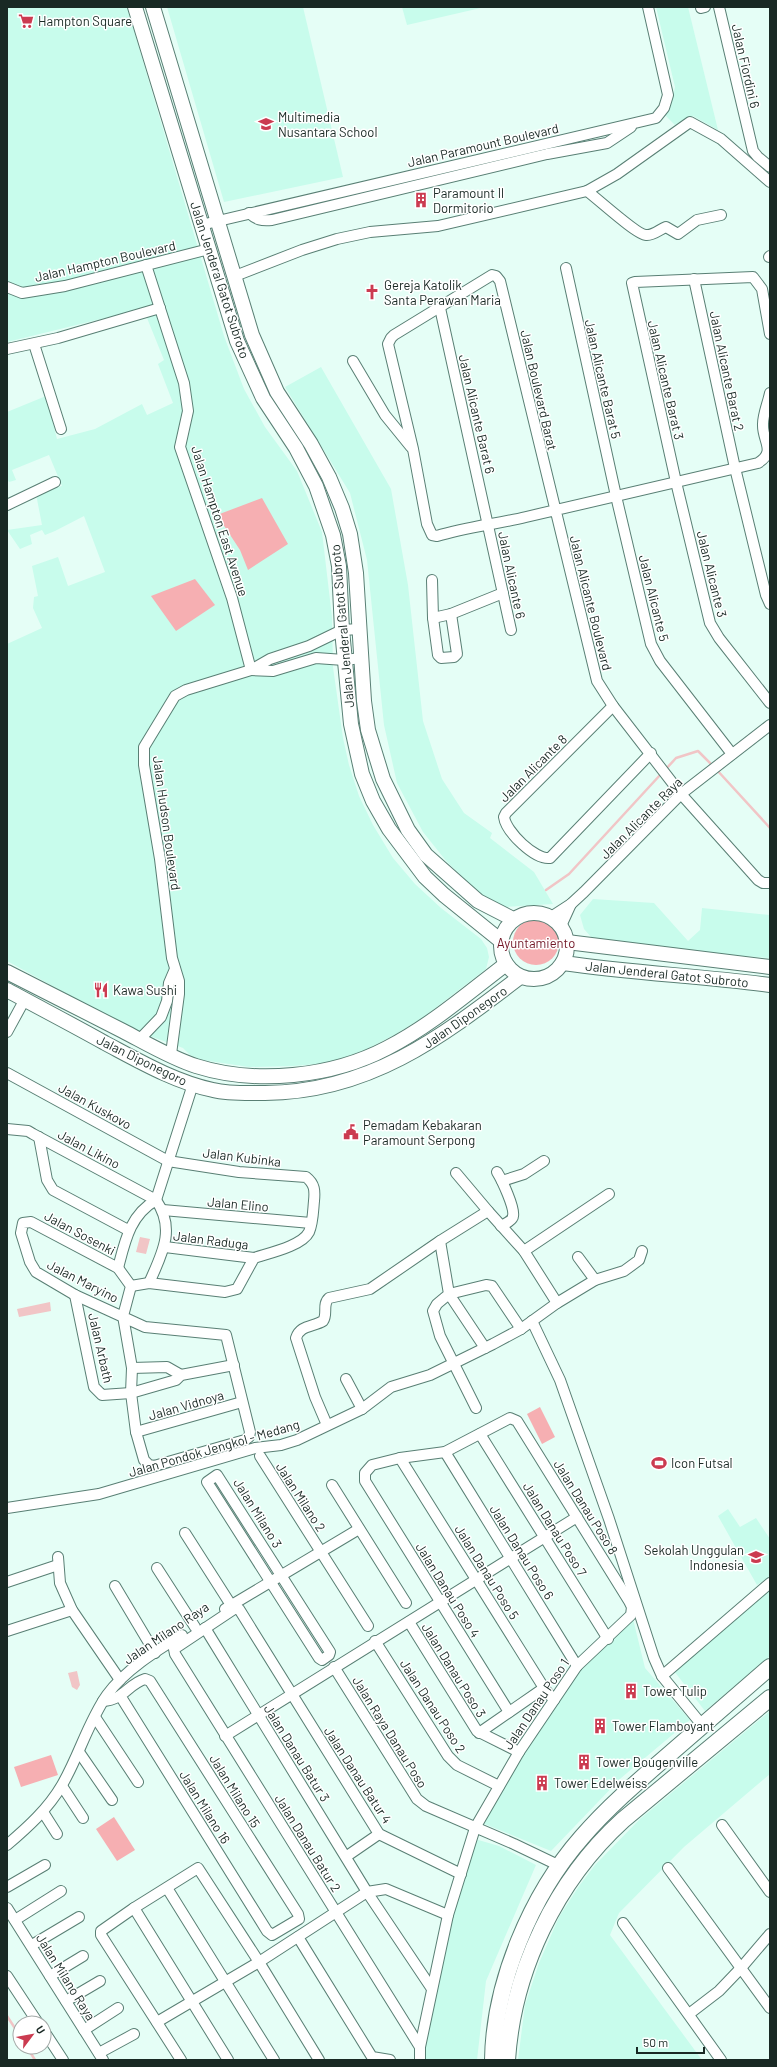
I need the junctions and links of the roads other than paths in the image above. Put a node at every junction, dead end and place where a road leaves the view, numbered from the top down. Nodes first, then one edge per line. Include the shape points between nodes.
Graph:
1 (135, 7) edge
2 (153, 7) edge
3 (648, 7) edge
4 (719, 7) edge
5 (770, 167) edge
6 (770, 182) edge
7 (587, 191) junction
8 (721, 215) dead end
9 (218, 220) junction
10 (201, 225) junction
11 (209, 249) junction
12 (146, 265) junction
13 (566, 268) dead end
14 (235, 276) junction
15 (694, 279) junction
16 (7, 287) edge
17 (160, 308) junction
18 (440, 308) junction
19 (770, 334) edge
20 (34, 344) junction
21 (7, 349) edge
22 (353, 361) dead end
23 (770, 393) edge
24 (61, 429) dead end
25 (413, 449) junction
26 (735, 468) junction
27 (55, 482) dead end
28 (676, 482) junction
29 (616, 496) junction
30 (7, 505) edge
31 (555, 511) junction
32 (488, 526) junction
33 (432, 580) dead end
34 (503, 593) junction
35 (770, 604) edge
36 (451, 614) junction
37 (433, 618) junction
38 (360, 629) junction
39 (342, 630) junction
40 (511, 630) dead end
41 (362, 658) junction
42 (344, 660) junction
43 (251, 670) junction
44 (770, 703) edge
45 (613, 706) junction
46 (770, 725) edge
47 (651, 753) junction
48 (729, 756) junction
49 (681, 794) junction
50 (770, 883) edge
51 (513, 919) junction
52 (556, 921) junction
53 (501, 941) junction
54 (568, 942) junction
55 (563, 963) junction
56 (506, 964) junction
57 (770, 967) edge
58 (175, 969) junction
59 (7, 972) edge
60 (520, 977) junction
61 (770, 985) edge
62 (7, 990) edge
63 (25, 1000) junction
64 (7, 1032) edge
65 (139, 1040) junction
66 (171, 1054) junction
67 (130, 1056) junction
68 (8, 1073) edge
69 (256, 1076) junction
70 (193, 1084) junction
71 (255, 1093) junction
72 (7, 1129) edge
73 (39, 1137) junction
74 (168, 1161) junction
75 (544, 1161) dead end
76 (497, 1172) dead end
77 (456, 1173) dead end
78 (502, 1181) junction
79 (609, 1194) dead end
80 (156, 1200) junction
81 (163, 1210) junction
82 (488, 1211) junction
83 (311, 1223) junction
84 (501, 1226) junction
85 (128, 1230) junction
86 (440, 1241) junction
87 (165, 1247) junction
88 (524, 1251) junction
89 (642, 1251) dead end
90 (578, 1257) dead end
91 (254, 1258) junction
92 (32, 1267) joint
93 (118, 1268) junction
94 (595, 1280) junction
95 (149, 1282) junction
96 (131, 1286) junction
97 (449, 1294) junction
98 (75, 1295) junction
99 (557, 1303) junction
100 (123, 1316) junction
101 (532, 1321) junction
102 (521, 1329) junction
103 (485, 1348) junction
104 (454, 1362) junction
105 (234, 1365) junction
106 (132, 1368) junction
107 (181, 1375) junction
108 (346, 1379) dead end
109 (131, 1393) junction
110 (242, 1402) junction
111 (476, 1408) dead end
112 (362, 1409) junction
113 (327, 1425) junction
114 (136, 1432) junction
115 (480, 1434) junction
116 (445, 1452) junction
117 (260, 1456) dead end
118 (400, 1458) junction
119 (332, 1485) dead end
120 (7, 1508) edge
121 (577, 1517) junction
122 (359, 1529) junction
123 (185, 1533) dead end
124 (544, 1537) junction
125 (321, 1551) junction
126 (510, 1557) junction
127 (157, 1568) dead end
128 (281, 1575) junction
129 (476, 1579) junction
130 (271, 1581) junction
131 (7, 1582) edge
132 (770, 1583) edge
133 (115, 1586) dead end
134 (406, 1603) dead end
135 (440, 1603) junction
136 (235, 1607) junction
137 (632, 1607) joint
138 (72, 1610) junction
139 (409, 1622) junction
140 (368, 1626) dead end
141 (200, 1628) junction
142 (8, 1631) edge
143 (608, 1639) junction
144 (376, 1641) junction
145 (154, 1653) junction
146 (577, 1666) junction
147 (334, 1667) junction
148 (770, 1667) edge
149 (662, 1676) junction
150 (120, 1680) junction
151 (544, 1688) junction
152 (290, 1695) junction
153 (121, 1697) junction
154 (770, 1698) edge
155 (554, 1700) junction
156 (103, 1701) junction
157 (509, 1712) junction
158 (259, 1716) junction
159 (95, 1717) junction
160 (702, 1725) junction
161 (479, 1733) junction
162 (225, 1736) junction
163 (79, 1752) junction
164 (519, 1752) junction
165 (138, 1782) dead end
166 (62, 1786) junction
167 (499, 1786) junction
168 (112, 1800) dead end
169 (43, 1812) junction
170 (83, 1818) dead end
171 (722, 1825) dead end
172 (475, 1828) junction
173 (57, 1834) dead end
174 (379, 1834) junction
175 (7, 1844) edge
176 (347, 1856) junction
177 (45, 1865) dead end
178 (560, 1866) junction
179 (668, 1868) dead end
180 (462, 1874) junction
181 (7, 1887) edge
182 (166, 1888) junction
183 (61, 1891) dead end
184 (367, 1892) junction
185 (770, 1892) edge
186 (7, 1908) edge
187 (134, 1908) junction
188 (337, 1913) junction
189 (448, 1915) junction
190 (79, 1917) dead end
191 (16, 1920) junction
192 (623, 1923) dead end
193 (267, 1932) joint
194 (770, 1934) edge
195 (298, 1937) junction
196 (32, 1945) junction
197 (83, 1956) dead end
198 (259, 1962) junction
199 (741, 1968) junction
200 (7, 1976) edge
201 (50, 1976) junction
202 (100, 1981) dead end
203 (225, 1982) junction
204 (432, 1989) junction
205 (66, 2001) junction
206 (192, 2002) junction
207 (118, 2008) dead end
208 (770, 2008) edge
209 (688, 2014) junction
210 (33, 2015) edge
211 (157, 2022) junction
212 (84, 2030) junction
213 (502, 2030) junction
214 (134, 2034) dead end
215 (52, 2043) edge
216 (420, 2047) junction
217 (101, 2057) edge
218 (63, 2060) edge
219 (181, 2060) edge
220 (228, 2060) edge
221 (274, 2060) edge
222 (319, 2060) edge
223 (390, 2060) edge
224 (420, 2060) edge
225 (492, 2060) edge
226 (507, 2060) edge
227 (721, 2060) edge

1 - 10 street, Jalan Jenderal Gatot Subroto
2 - 9 street, Jalan Jenderal Gatot Subroto
3 - 9 street, Jalan Paramount Boulevard via 668,95 660,114 649,121
4 - 5 street, Jalan Fiordini 6 via 755,154
6 - 7 street via 721,139 690,122 617,174
7 - 8 street via 635,230 645,235 666,227 678,234 697,220
7 - 14 street via 438,226 370,232 337,239
9 - 10 street, Jalan Paramount Boulevard
9 - 14 street, Jalan Jenderal Gatot Subroto
10 - 11 street, Jalan Jenderal Gatot Subroto
11 - 12 street, Jalan Hampton Boulevard
11 - 39 street, Jalan Jenderal Gatot Subroto via 237,341 263,398 296,448 316,486 327,515 339,566
12 - 16 street, Jalan Hampton Boulevard via 65,286 22,293
12 - 17 street, Jalan Hampton East Avenue
13 - 29 street, Jalan Alicante Barat 5
14 - 38 street, Jalan Jenderal Gatot Subroto via 252,335 266,369 277,392 311,444 342,508 353,553
15 - 19 street via 752,277 762,289
15 - 26 street, Jalan Alicante Barat 2
15 - 28 street, Jalan Alicante Barat 3 via 632,283
17 - 20 street
17 - 43 street, Jalan Hampton East Avenue via 184,383 188,411 180,447 232,598
18 - 25 street via 391,338 388,344
18 - 31 street, Jalan Boulevard Barat via 492,275 500,281
18 - 32 street, Jalan Alicante Barat 6
20 - 21 street
20 - 24 street
22 - 25 street via 385,415
23 - 26 street via 763,424 769,453 758,463
25 - 32 street via 427,524 432,534 437,536
26 - 28 street
26 - 35 street, Jalan Alicante Barat 2
27 - 30 street
28 - 29 street
28 - 44 street, Jalan Alicante 3 via 710,623
29 - 31 street
29 - 48 street, Jalan Alicante 5 via 651,644
31 - 32 street
31 - 45 street, Jalan Alicante Boulevard via 594,674
32 - 34 street, Jalan Alicante 6
33 - 37 street
34 - 36 street
34 - 40 street, Jalan Alicante 6
36 - 37 street
36 - 37 street via 457,654 454,657 440,658 438,655
38 - 39 street
38 - 41 street, Jalan Jenderal Gatot Subroto
39 - 42 street, Jalan Jenderal Gatot Subroto
39 - 43 street, Jalan Hudson Boulevard via 309,646 270,659
41 - 42 street, Jalan Hudson Boulevard
41 - 51 street, Jalan Jenderal Gatot Subroto via 364,701 374,756 408,830 426,855 456,883 478,901
42 - 43 street, Jalan Hudson Boulevard via 316,658 272,672
42 - 53 street, Jalan Jenderal Gatot Subroto via 355,746 362,774 389,829 425,877
43 - 58 street, Jalan Hudson Boulevard via 186,690 175,696 144,747 144,765
45 - 47 street, Jalan Alicante Boulevard
45 - 47 street, Jalan Alicante 8 via 506,812 504,818 509,830 538,857 550,858
46 - 48 street, Jalan Alicante Raya
47 - 49 street, Jalan Alicante Boulevard
48 - 49 street, Jalan Alicante Raya
49 - 50 street, Jalan Alicante Boulevard via 758,880
49 - 52 street, Jalan Alicante Raya
51 - 52 street via 525,913 538,912
51 - 53 street via 505,929
52 - 54 street
53 - 56 street via 501,953
54 - 55 street
54 - 57 street, Jalan Jenderal Gatot Subroto
55 - 60 street via 552,975 536,980
55 - 61 street, Jalan Jenderal Gatot Subroto
56 - 60 street
56 - 69 street, Jalan Diponegoro via 399,1042 381,1051 357,1061 318,1071
58 - 65 street, Jalan Hudson Boulevard via 169,983 168,1001 161,1017
58 - 66 street, Jalan Hudson Boulevard via 179,994
59 - 65 street, Jalan Diponegoro
60 - 71 street, Jalan Diponegoro via 461,1022 408,1056 375,1072 308,1091
62 - 63 street, Jalan Diponegoro
63 - 64 street
63 - 67 street, Jalan Diponegoro
65 - 66 street, Jalan Diponegoro
65 - 67 street
66 - 69 street, Jalan Diponegoro via 195,1066
67 - 70 street, Jalan Diponegoro
68 - 74 street, Jalan Kuskovo
69 - 71 street
70 - 71 street, Jalan Diponegoro via 214,1090
70 - 74 street
72 - 73 street, Jalan Likino via 28,1132
73 - 80 street, Jalan Likino
73 - 85 street via 47,1180 53,1190
74 - 80 street
74 - 83 street, Jalan Kubinka via 238,1172 306,1177 312,1181 315,1190
75 - 78 street via 524,1174
76 - 78 street
77 - 82 street
78 - 84 street via 514,1217
79 - 88 street
80 - 81 street
80 - 85 street via 146,1206
81 - 83 street, Jalan Elino
81 - 87 street via 166,1225
82 - 84 street
82 - 86 street
83 - 91 street via 305,1238 297,1243
84 - 88 street
85 - 93 street
86 - 97 street
86 - 113 street via 370,1289 329,1298 326,1301 323,1321 302,1328 298,1332 296,1338 314,1397
87 - 91 street, Jalan Raduga
87 - 95 street
88 - 99 street
89 - 94 street, Jalan Pondok Jengkol - Medang via 639,1260 624,1270
90 - 94 street
91 - 95 street via 237,1289 232,1291
92 - 93 street, Jalan Sosenki via 20,1233 23,1223 31,1222
92 - 98 street, Jalan Maryino
93 - 96 street, Jalan Sosenki
94 - 99 street, Jalan Pondok Jengkol - Medang
95 - 96 street
96 - 100 street
97 - 102 street via 486,1285 492,1286
97 - 103 street
97 - 104 street via 433,1311 440,1336
98 - 100 street, Jalan Maryino
98 - 109 street, Jalan Arbath via 94,1387 102,1395
99 - 101 street, Jalan Pondok Jengkol - Medang
100 - 105 street, Jalan Maryino via 145,1327 223,1333 228,1338
100 - 106 street, Jalan Arbath
101 - 102 street, Jalan Pondok Jengkol - Medang
101 - 149 street via 560,1380
102 - 103 street, Jalan Pondok Jengkol - Medang
103 - 104 street, Jalan Pondok Jengkol - Medang
104 - 111 street
104 - 112 street, Jalan Pondok Jengkol - Medang via 430,1375 391,1387
105 - 107 street
105 - 110 street
106 - 107 street via 167,1367
106 - 109 street, Jalan Arbath
107 - 109 street via 176,1380
108 - 112 street
109 - 114 street
110 - 114 street, Jalan Vidnoya
110 - 114 street via 249,1437 154,1466 144,1460
112 - 113 street, Jalan Pondok Jengkol - Medang
113 - 120 street, Jalan Pondok Jengkol - Medang via 290,1443 255,1448 99,1494
115 - 116 street
115 - 121 street, Jalan Danau Poso 8 via 510,1418 517,1421
115 - 124 street, Jalan Danau Poso 7
116 - 118 street
116 - 126 street, Jalan Danau Poso 6
117 - 125 street, Jalan Milano 2
118 - 129 street, Jalan Danau Poso 5
118 - 135 street, Jalan Danau Poso 4 via 372,1465 365,1473 365,1480
119 - 122 street
121 - 124 street
121 - 137 street, Jalan Danau Poso 8
122 - 125 street
122 - 134 street
123 - 136 street, Jalan Danau Batur 4
124 - 126 street
124 - 143 street, Jalan Danau Poso 7
125 - 128 street
125 - 140 street, Jalan Milano 2
126 - 129 street
126 - 146 street, Jalan Danau Poso 6
127 - 141 street, Jalan Danau Batur 3
128 - 130 street
128 - 130 street via 330,1652 322,1660
128 - 130 street, Jalan Milano 3 via 219,1476 207,1481
129 - 135 street
129 - 151 street, Jalan Danau Poso 5
130 - 136 street
131 - 138 street via 58,1561 60,1583
132 - 149 street
133 - 145 street
135 - 139 street
135 - 157 street, Jalan Danau Poso 4
136 - 141 street
136 - 152 street, Jalan Danau Batur 4
137 - 143 street, Jalan Danau Poso 1 via 631,1616
138 - 142 street
138 - 150 street
139 - 144 street
139 - 161 street, Jalan Danau Poso 3
141 - 145 street, Jalan Milano Raya
141 - 158 street, Jalan Danau Batur 3
141 - 162 street, Jalan Danau Batur 2 via 174,1651
143 - 146 street, Jalan Danau Poso 1
144 - 147 street
144 - 167 street, Jalan Danau Poso 2 via 448,1756 458,1765
145 - 150 street, Jalan Milano Raya
146 - 155 street, Jalan Danau Poso 1
147 - 152 street
147 - 172 street, Jalan Raya Danau Poso via 417,1799 426,1806
148 - 160 main road
149 - 160 street
150 - 156 street, Jalan Milano Raya
151 - 155 street, Jalan Danau Poso 5
151 - 157 street
152 - 158 street
152 - 174 street, Jalan Danau Batur 4
153 - 156 street
153 - 193 street, Jalan Milano 16
153 - 193 street, Jalan Milano 15 via 140,1680 145,1678 150,1681 298,1914 299,1919 272,1935
154 - 213 main road via 623,1820 573,1876 535,1943
155 - 164 street, Jalan Danau Poso 1
156 - 159 street, Jalan Milano Raya
157 - 161 street
158 - 162 street
158 - 176 street, Jalan Danau Batur 3
159 - 163 street, Jalan Milano Raya
159 - 165 street
160 - 178 main road via 604,1813
161 - 164 street, Jalan Danau Poso 3
162 - 188 street, Jalan Danau Batur 2
163 - 166 street, Jalan Milano Raya
163 - 168 street
164 - 167 street, Jalan Danau Poso 1
166 - 169 street, Jalan Milano Raya
166 - 170 street
167 - 172 street, Jalan Danau Poso 1
169 - 173 street
169 - 175 street, Jalan Milano Raya
171 - 185 street
172 - 178 street, Jalan Raya Danau Poso
172 - 180 street, Jalan Danau Poso 1
174 - 176 street
174 - 180 street, Jalan Danau Batur 4
176 - 184 street, Jalan Danau Batur 3
177 - 181 street
178 - 213 main road via 535,1908 514,1953 503,1990
179 - 199 street
180 - 189 street, Jalan Danau Poso 1
182 - 187 street
182 - 198 street via 198,1868
182 - 203 street
183 - 191 street
184 - 188 street
184 - 189 street via 386,1889
184 - 204 street, Jalan Danau Batur 3
186 - 191 street, Jalan Milano Raya
187 - 206 street
187 - 211 street via 102,1928 101,1935
188 - 195 street
188 - 216 street, Jalan Danau Batur 2
189 - 204 street, Jalan Danau Poso 1
190 - 196 street
191 - 196 street, Jalan Milano Raya
192 - 209 street
194 - 199 street
195 - 198 street
195 - 223 street via 372,2057
196 - 201 street, Jalan Milano Raya
197 - 201 street
198 - 203 street
198 - 222 street
199 - 208 street
199 - 209 street via 719,1991
200 - 210 street
201 - 205 street, Jalan Milano Raya
202 - 205 street
203 - 206 street
203 - 221 street
204 - 216 street, Jalan Danau Poso 1
205 - 212 street, Jalan Milano Raya
206 - 211 street
206 - 220 street
207 - 212 street
209 - 227 street
211 - 219 street
212 - 217 street, Jalan Milano Raya
213 - 225 main road
213 - 226 main road
214 - 217 street
215 - 218 street
216 - 224 street, Jalan Danau Poso 1

